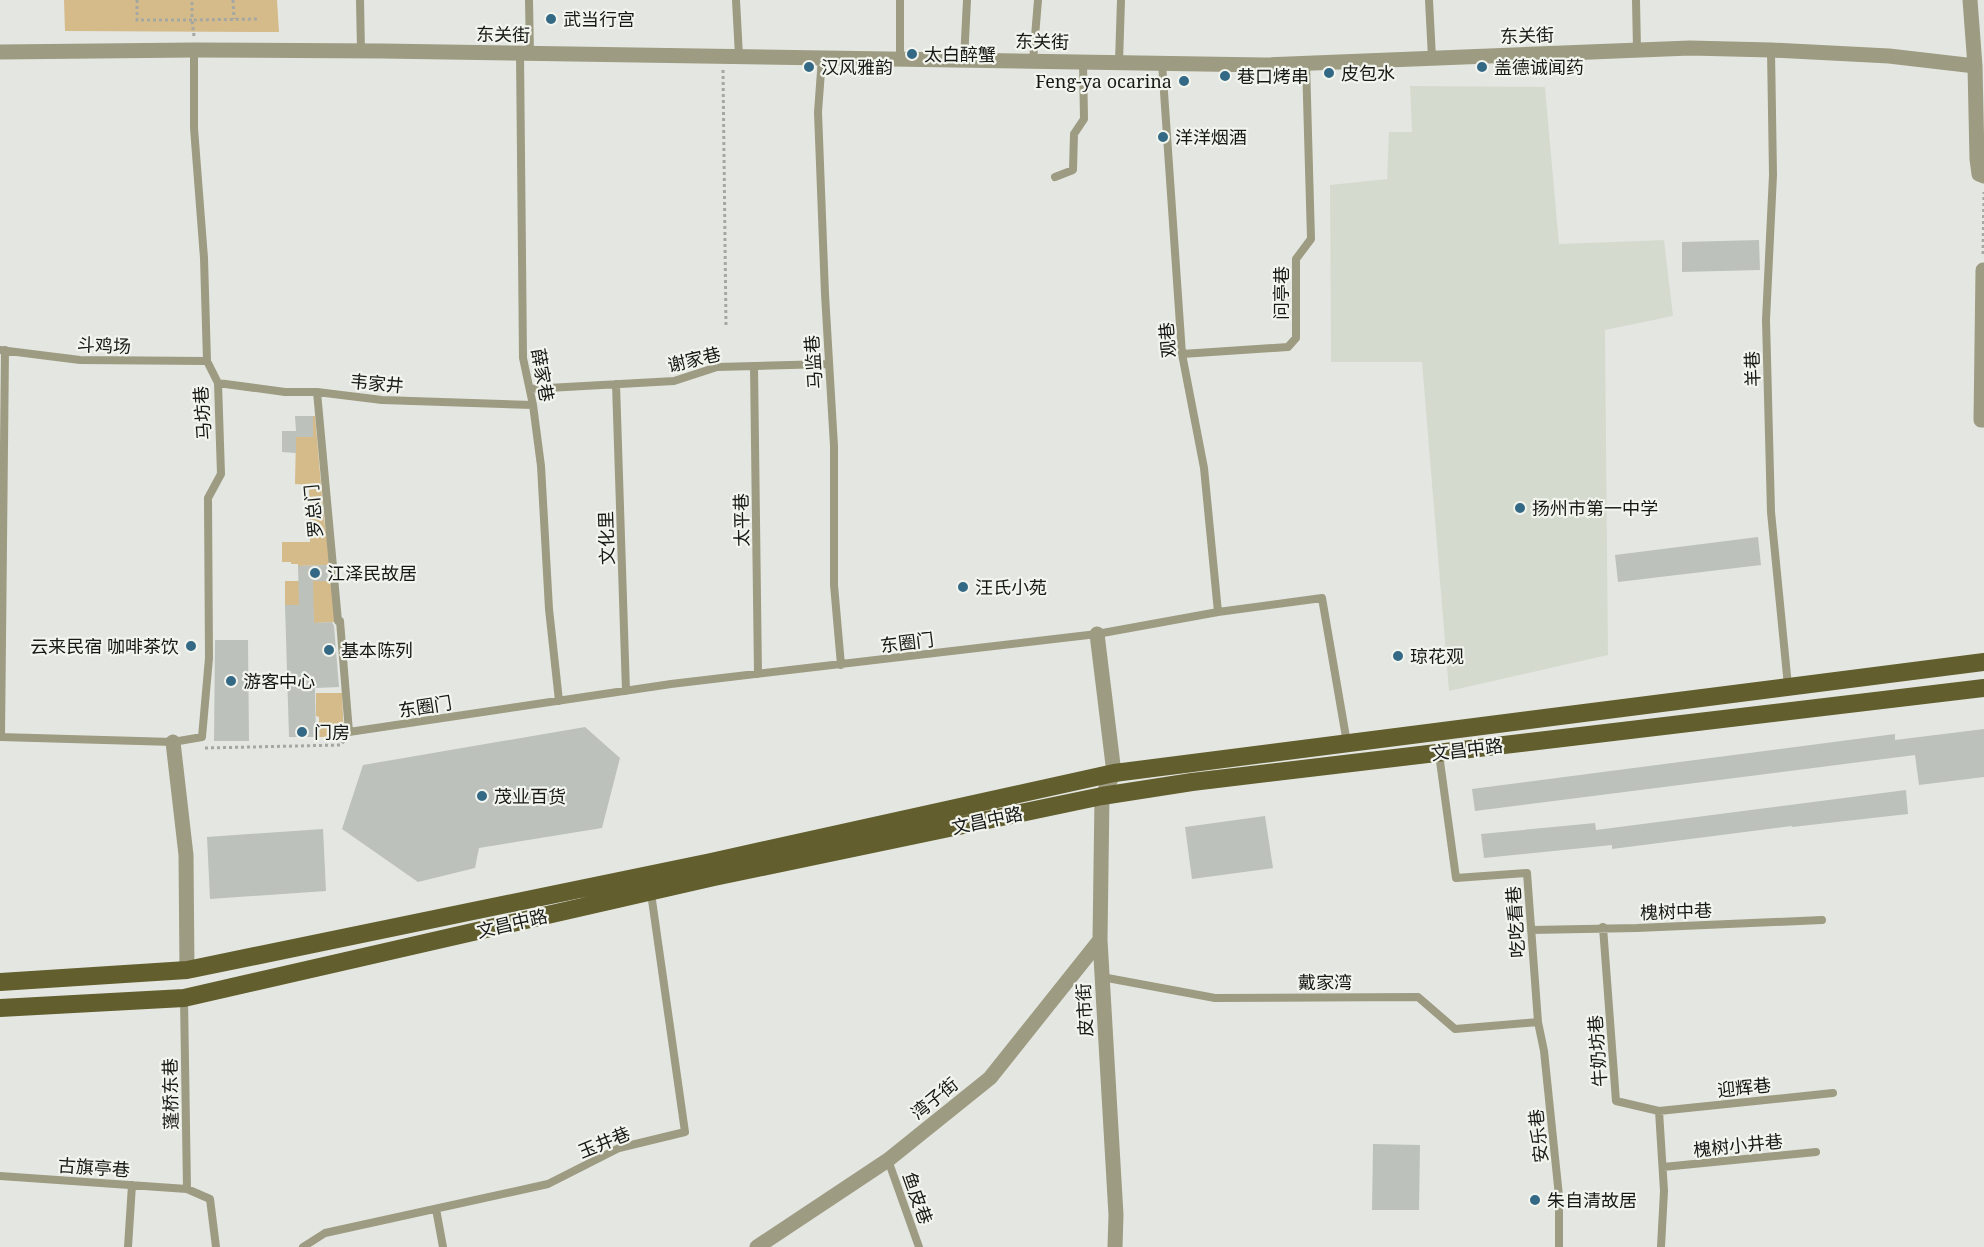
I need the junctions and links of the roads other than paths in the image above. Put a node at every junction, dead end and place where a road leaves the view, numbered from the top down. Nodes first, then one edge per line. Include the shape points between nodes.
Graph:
1 (360, 0) edge
2 (529, 0) edge
3 (736, 0) edge
4 (900, 0) edge
5 (967, 0) edge
6 (1038, 0) edge
7 (1121, 0) edge
8 (1429, 0) edge
9 (1636, 0) edge
10 (1970, 0) edge
11 (194, 50) junction
12 (1637, 50) junction
13 (1771, 50) junction
14 (361, 51) junction
15 (0, 52) edge
16 (525, 53) junction
17 (739, 56) junction
18 (822, 57) junction
19 (1432, 58) junction
20 (900, 59) junction
21 (964, 60) junction
22 (1033, 61) junction
23 (1083, 62) junction
24 (1119, 62) junction
25 (1162, 63) junction
26 (1306, 63) junction
27 (1975, 66) junction
28 (1984, 176) edge
29 (1055, 177) dead end
30 (1983, 270) edge
31 (3, 350) edge
32 (1182, 354) junction
33 (207, 361) junction
34 (828, 364) junction
35 (754, 366) junction
36 (218, 384) junction
37 (616, 384) junction
38 (530, 389) junction
39 (317, 392) junction
40 (533, 405) junction
41 (1984, 420) edge
42 (2, 516) edge
43 (1218, 612) junction
44 (1097, 634) junction
45 (1984, 662) edge
46 (841, 664) junction
47 (758, 674) junction
48 (1788, 687) junction
49 (1984, 688) edge
50 (626, 691) junction
51 (559, 701) junction
52 (350, 732) joint
53 (1, 737) edge
54 (173, 742) junction
55 (1347, 743) junction
56 (1439, 753) junction
57 (1114, 773) junction
58 (1102, 796) junction
59 (651, 891) junction
60 (1822, 920) dead end
61 (1603, 927) junction
62 (1531, 930) junction
63 (1100, 940) junction
64 (187, 970) junction
65 (1102, 977) junction
66 (0, 982) edge
67 (184, 998) junction
68 (0, 1008) edge
69 (1538, 1022) junction
70 (1833, 1093) dead end
71 (1659, 1111) junction
72 (1816, 1152) dead end
73 (888, 1160) junction
74 (1663, 1167) junction
75 (0, 1176) edge
76 (132, 1185) junction
77 (187, 1189) junction
78 (436, 1209) junction
79 (128, 1247) edge
80 (216, 1247) edge
81 (303, 1247) edge
82 (443, 1247) edge
83 (757, 1247) edge
84 (919, 1247) edge
85 (1115, 1247) edge
86 (1559, 1247) edge
87 (1661, 1247) edge

1 - 14 lane
2 - 16 lane, 薛家巷
3 - 17 lane
4 - 20 lane
5 - 21 lane
6 - 22 lane
7 - 24 lane
8 - 19 lane
9 - 12 lane
10 - 27 street
11 - 14 street, 东关街
11 - 15 street, 东关街
11 - 33 lane, 马坊巷 via 194,128
12 - 13 street, 东关街
12 - 19 street, 东关街
13 - 27 street, 东关街 via 1889,56
13 - 48 lane, 羊巷 via 1773,175 1766,320 1771,512
14 - 16 street, 东关街
16 - 17 street, 东关街
16 - 38 lane, 薛家巷 via 522,358
17 - 18 street, 东关街
18 - 20 street, 东关街
18 - 34 lane, 马监巷 via 818,112
19 - 26 street, 东关街
20 - 21 street, 东关街
21 - 22 street, 东关街
22 - 23 street, 东关街
23 - 24 street, 东关街
23 - 29 lane via 1084,119 1074,134 1072,170
24 - 25 street, 东关街
25 - 26 street, 东关街
25 - 32 lane, 观巷
26 - 32 lane, 问亭巷 via 1311,239 1296,259 1296,338 1288,347
27 - 28 street via 1977,159
30 - 41 street via 1980,420
31 - 33 lane, 斗鸡场 via 80,360
31 - 42 lane
32 - 43 lane, 观巷 via 1204,468
33 - 36 lane, 马坊巷
34 - 35 lane, 谢家巷
34 - 46 lane, 马监巷 via 834,446 834,585
35 - 37 lane, 谢家巷 via 717,367 674,381
35 - 47 lane, 太平巷
36 - 39 lane, 韦家井
36 - 54 lane, 马坊巷 via 221,474 208,498 209,658 202,737
37 - 38 lane, 谢家巷
37 - 50 lane, 文化里
38 - 40 lane, 薛家巷
39 - 40 lane, 韦家井 via 382,400
39 - 52 lane, 罗总门
40 - 51 lane, 薛家巷
42 - 53 lane
43 - 44 lane, 东圈门
43 - 55 lane, 东圈门 via 1322,598
44 - 46 lane, 东圈门
44 - 57 street
45 - 48 main road, 文昌中路
46 - 47 lane, 东圈门
47 - 50 lane, 东圈门
48 - 55 main road, 文昌中路
49 - 56 main road, 文昌中路
50 - 51 lane, 东圈门
51 - 52 lane, 东圈门
53 - 54 lane
54 - 64 street via 186,855
55 - 57 main road, 文昌中路
56 - 58 main road, 文昌中路
56 - 62 lane, 吃吃看巷 via 1456,878 1527,873
57 - 58 street, 皮市街
57 - 64 main road, 文昌中路 via 711,862
58 - 59 main road, 文昌中路
58 - 63 street, 皮市街
59 - 67 main road, 文昌中路
59 - 78 lane, 玉井巷 via 685,1132 619,1148 548,1184
60 - 61 lane, 槐树中巷
61 - 62 lane, 槐树中巷
61 - 71 lane, 牛奶坊巷 via 1616,1101
62 - 69 lane, 吃吃看巷
63 - 65 street, 皮市街
63 - 73 street, 湾子街 via 990,1078
64 - 66 main road, 文昌中路
65 - 69 lane, 戴家湾 via 1215,998 1418,997 1455,1029
65 - 85 street, 皮市街
67 - 68 main road, 文昌中路
67 - 77 lane, 蓬桥东巷
69 - 86 lane, 安乐巷 via 1558,1185
70 - 71 lane, 迎辉巷
71 - 74 lane
72 - 74 lane, 槐树小井巷
73 - 83 street, 湾子街
73 - 84 lane, 鱼皮巷
74 - 87 lane
75 - 76 lane, 古旗亭巷
76 - 77 lane, 古旗亭巷
76 - 79 lane
77 - 80 lane via 210,1198
78 - 81 lane, 玉井巷 via 325,1233
78 - 82 lane

